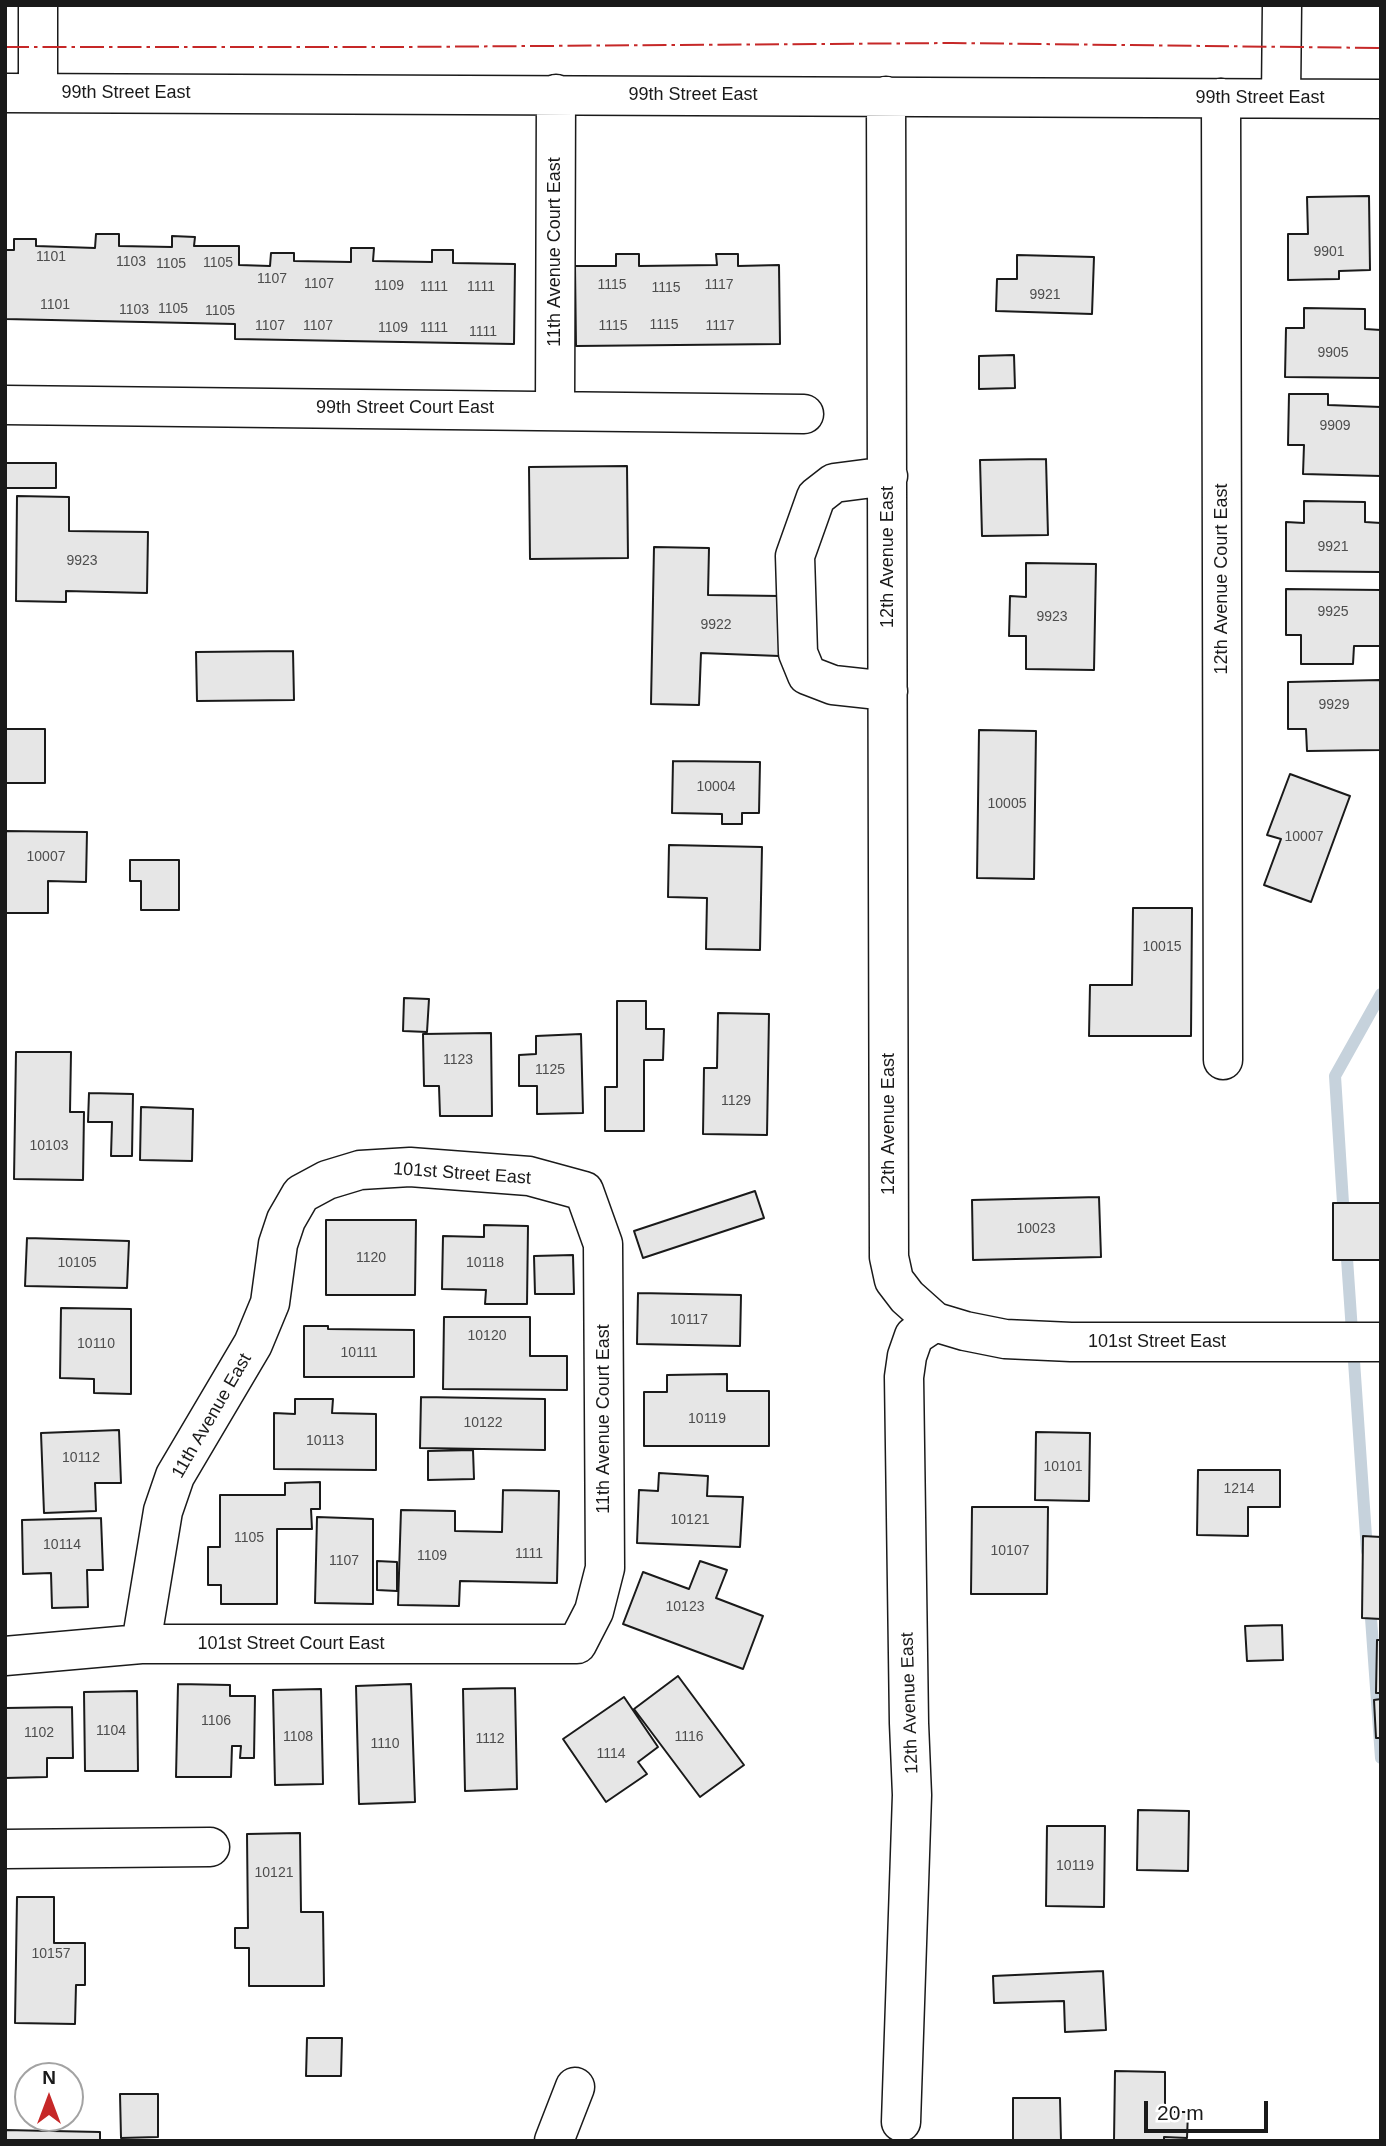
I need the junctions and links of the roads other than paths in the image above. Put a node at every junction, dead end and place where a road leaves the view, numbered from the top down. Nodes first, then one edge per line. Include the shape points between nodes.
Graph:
1 (38, 5) edge
2 (1282, 5) edge
3 (22, 93) edge
4 (556, 94) junction
5 (886, 96) junction
6 (1221, 98) junction
7 (1281, 98) junction
8 (1381, 99) edge
9 (5, 405) edge
10 (555, 410) junction
11 (804, 414) dead end
12 (888, 476) junction
13 (888, 691) junction
14 (1223, 1060) dead end
15 (584, 1191) joint
16 (301, 1194) joint
17 (935, 1322) junction
18 (1381, 1342) edge
19 (141, 1644) junction
20 (577, 1644) joint
21 (5, 1656) edge
22 (210, 1847) dead end
23 (5, 1849) edge
24 (575, 2087) dead end
25 (901, 2122) dead end
26 (554, 2141) edge

1 - 3 street
2 - 7 street
3 - 4 street, 99th Street East
4 - 5 street, 99th Street East
4 - 10 street, 11th Avenue Court East
5 - 6 street, 99th Street East
5 - 12 street, 12th Avenue East
6 - 7 street, 99th Street East
6 - 14 street, 12th Avenue Court East
7 - 8 street, 99th Street East
9 - 10 street, 99th Street Court East
10 - 11 street, 99th Street Court East
12 - 13 street, 12th Avenue East
12 - 13 street via 834,483 816,497 795,556 798,653 807,676 833,685
13 - 17 street, 12th Avenue East via 889,1258 894,1280
15 - 16 street, 101st Street East via 529,1176 410,1167 360,1170
15 - 20 street, 11th Avenue Court East via 603,1244 605,1568 594,1612
16 - 19 street, 11th Avenue East via 278,1244 270,1303 253,1344 175,1476 163,1511
17 - 18 street, 101st Street East via 1005,1339 1070,1342
17 - 25 street, 12th Avenue East via 914,1336 904,1377 912,1795
19 - 20 street, 101st Street Court East
19 - 21 street, 101st Street Court East
22 - 23 street
24 - 26 street

